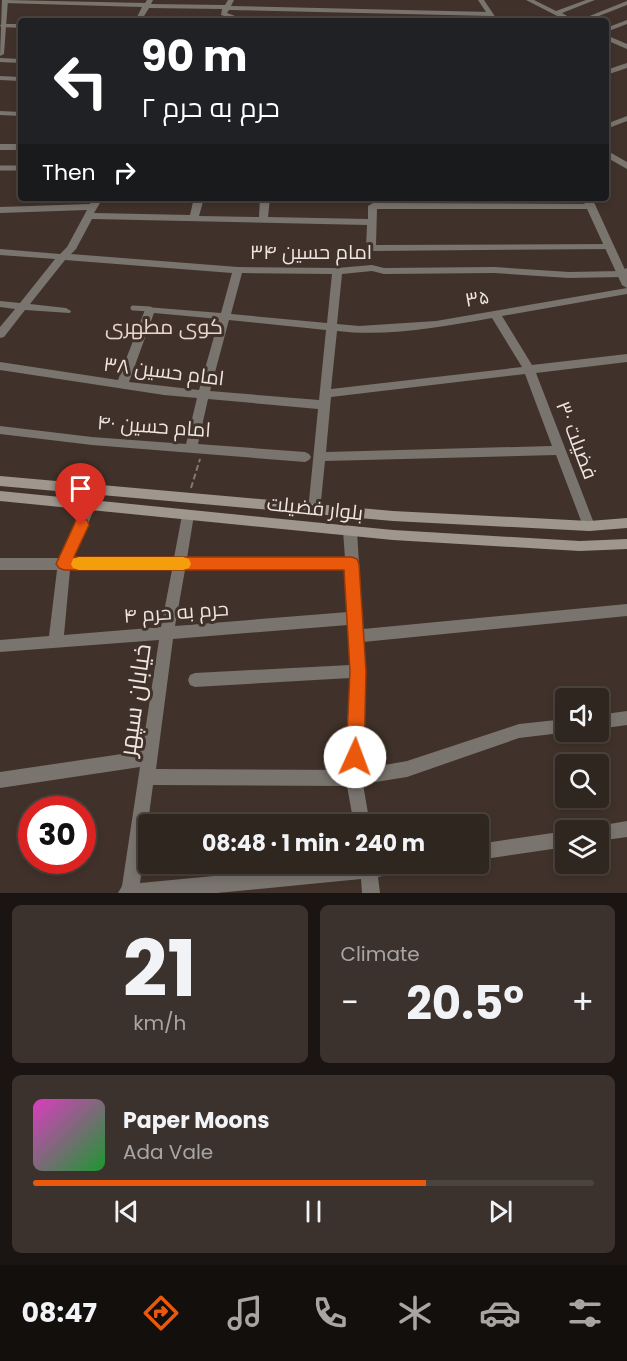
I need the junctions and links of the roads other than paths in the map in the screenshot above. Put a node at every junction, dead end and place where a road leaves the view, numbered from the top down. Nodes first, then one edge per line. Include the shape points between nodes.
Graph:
1 (231, 0) edge
2 (316, 0) edge
3 (482, 0) edge
4 (543, 0) edge
5 (592, 0) edge
6 (613, 0) edge
7 (5, 1) edge
8 (532, 1) edge
9 (149, 2) edge
10 (383, 3) dead end
11 (626, 5) edge
12 (313, 10) junction
13 (383, 12) junction
14 (556, 13) junction
15 (222, 14) junction
16 (439, 17) edge
17 (493, 17) edge
18 (140, 18) edge
19 (236, 18) edge
20 (567, 18) edge
21 (589, 18) edge
22 (627, 22) edge
23 (3, 26) junction
24 (18, 26) edge
25 (609, 29) edge
26 (609, 38) edge
27 (626, 45) edge
28 (0, 54) edge
29 (0, 60) edge
30 (18, 61) edge
31 (627, 64) edge
32 (609, 72) edge
33 (0, 78) edge
34 (18, 79) edge
35 (0, 113) edge
36 (18, 114) edge
37 (627, 118) edge
38 (609, 126) edge
39 (0, 147) edge
40 (18, 147) edge
41 (609, 155) edge
42 (627, 166) edge
43 (0, 168) edge
44 (18, 168) edge
45 (198, 201) edge
46 (265, 201) edge
47 (373, 202) edge
48 (589, 202) edge
49 (94, 207) edge
50 (0, 210) edge
51 (194, 218) junction
52 (263, 220) junction
53 (372, 222) junction
54 (371, 248) junction
55 (610, 248) junction
56 (0, 252) edge
57 (63, 256) junction
58 (372, 268) junction
59 (238, 270) junction
60 (337, 271) junction
61 (625, 273) edge
62 (627, 285) edge
63 (627, 291) edge
64 (0, 304) edge
65 (22, 307) junction
66 (133, 308) dead end
67 (150, 309) junction
68 (66, 311) dead end
69 (495, 314) junction
70 (225, 318) junction
71 (332, 328) junction
72 (0, 334) edge
73 (627, 358) edge
74 (0, 366) edge
75 (529, 369) junction
76 (122, 385) junction
77 (203, 395) junction
78 (324, 399) junction
79 (0, 430) edge
80 (190, 447) junction
81 (561, 450) junction
82 (305, 457) dead end
83 (319, 457) junction
84 (0, 481) edge
85 (47, 486) junction
86 (0, 496) edge
87 (42, 500) junction
88 (90, 505) junction
89 (314, 511) junction
90 (188, 515) junction
91 (537, 523) junction
92 (627, 523) edge
93 (589, 526) junction
94 (350, 531) junction
95 (540, 544) junction
96 (627, 544) edge
97 (0, 564) edge
98 (64, 564) junction
99 (178, 564) junction
100 (352, 564) junction
101 (627, 610) edge
102 (355, 618) junction
103 (167, 633) junction
104 (356, 636) junction
105 (56, 641) junction
106 (0, 646) edge
107 (358, 671) junction
108 (195, 680) dead end
109 (627, 718) edge
110 (609, 720) edge
111 (555, 727) edge
112 (149, 758) junction
113 (146, 777) junction
114 (354, 778) junction
115 (0, 780) edge
116 (360, 814) edge
117 (627, 829) edge
118 (609, 831) edge
119 (555, 841) edge
120 (489, 850) edge
121 (309, 874) edge
122 (370, 874) edge
123 (153, 892) edge
124 (129, 893) edge
125 (371, 893) edge

1 - 15 street
2 - 12 street
3 - 17 street
4 - 8 street
5 - 14 street
6 - 11 street
7 - 9 street
7 - 23 street
8 - 14 street
9 - 15 street
9 - 18 street
10 - 13 street
11 - 21 street
12 - 13 street
12 - 15 street
13 - 16 street
14 - 20 street
15 - 19 street
16 - 17 street
22 - 25 street
23 - 24 street
23 - 28 street
26 - 27 street
29 - 30 street
31 - 32 street
33 - 34 street
35 - 36 street
37 - 38 street
39 - 40 street
41 - 42 street
43 - 44 lane
45 - 51 street
46 - 52 street
47 - 48 street
47 - 53 street
48 - 55 street
49 - 50 street
49 - 51 street
49 - 57 street via 71,249
51 - 52 street
52 - 53 street
53 - 54 street
54 - 55 street
54 - 58 street
55 - 61 street
56 - 57 street, امام حسین ۳۴
57 - 59 street, امام حسین ۳۴
57 - 65 street
58 - 60 street, امام حسین ۳۴
58 - 61 street, امام حسین ۳۴ via 569,275
59 - 60 street, امام حسین ۳۴
59 - 70 street
60 - 71 street
61 - 62 street
63 - 69 street, ۳۵
64 - 65 street
65 - 68 street
65 - 72 street
66 - 67 lane
67 - 70 street, ۳۵
67 - 76 street
69 - 71 street, ۳۵ via 436,324 359,330
69 - 75 street, فضیلت ۳۰
70 - 71 street, ۳۵
70 - 77 street
71 - 78 street
73 - 75 street, امام حسین ۳۸
74 - 76 street, امام حسین ۳۸
75 - 78 street, امام حسین ۳۸
75 - 81 street, فضیلت ۳۰
76 - 77 street, امام حسین ۳۸
77 - 78 street, امام حسین ۳۸
77 - 80 street
78 - 83 street
79 - 80 street, امام حسین ۴۰
80 - 82 street, امام حسین ۴۰
81 - 83 street
81 - 93 street, فضیلت ۳۰
83 - 89 street
84 - 85 main road, بلوار فضیلت
85 - 87 main road
85 - 89 main road, بلوار فضیلت
86 - 87 main road, بلوار فضیلت
87 - 88 main road, بلوار فضیلت
88 - 90 main road, بلوار فضیلت
88 - 98 street
89 - 91 main road, بلوار فضیلت
90 - 94 main road, بلوار فضیلت
90 - 99 street, خیابان سپهر
91 - 93 main road, بلوار فضیلت
91 - 95 main road
92 - 93 main road, بلوار فضیلت
94 - 95 main road, بلوار فضیلت
94 - 100 street
95 - 96 main road, بلوار فضیلت
97 - 98 street
98 - 99 street
98 - 105 street
99 - 100 street
99 - 103 street, خیابان سپهر
100 - 102 street
101 - 104 street
102 - 103 street, حرم به حرم ۴
102 - 104 street
103 - 105 street, حرم به حرم ۴
103 - 112 street, خیابان سپهر
104 - 107 street
105 - 106 street, حرم به حرم ۴
107 - 108 street
107 - 114 street
109 - 110 street
111 - 114 street via 519,731 407,769
112 - 113 street, خیابان سپهر
112 - 115 street
113 - 114 street
113 - 124 street, خیابان سپهر
114 - 116 street
117 - 118 street
119 - 120 street
121 - 123 street
122 - 125 street
123 - 124 street

